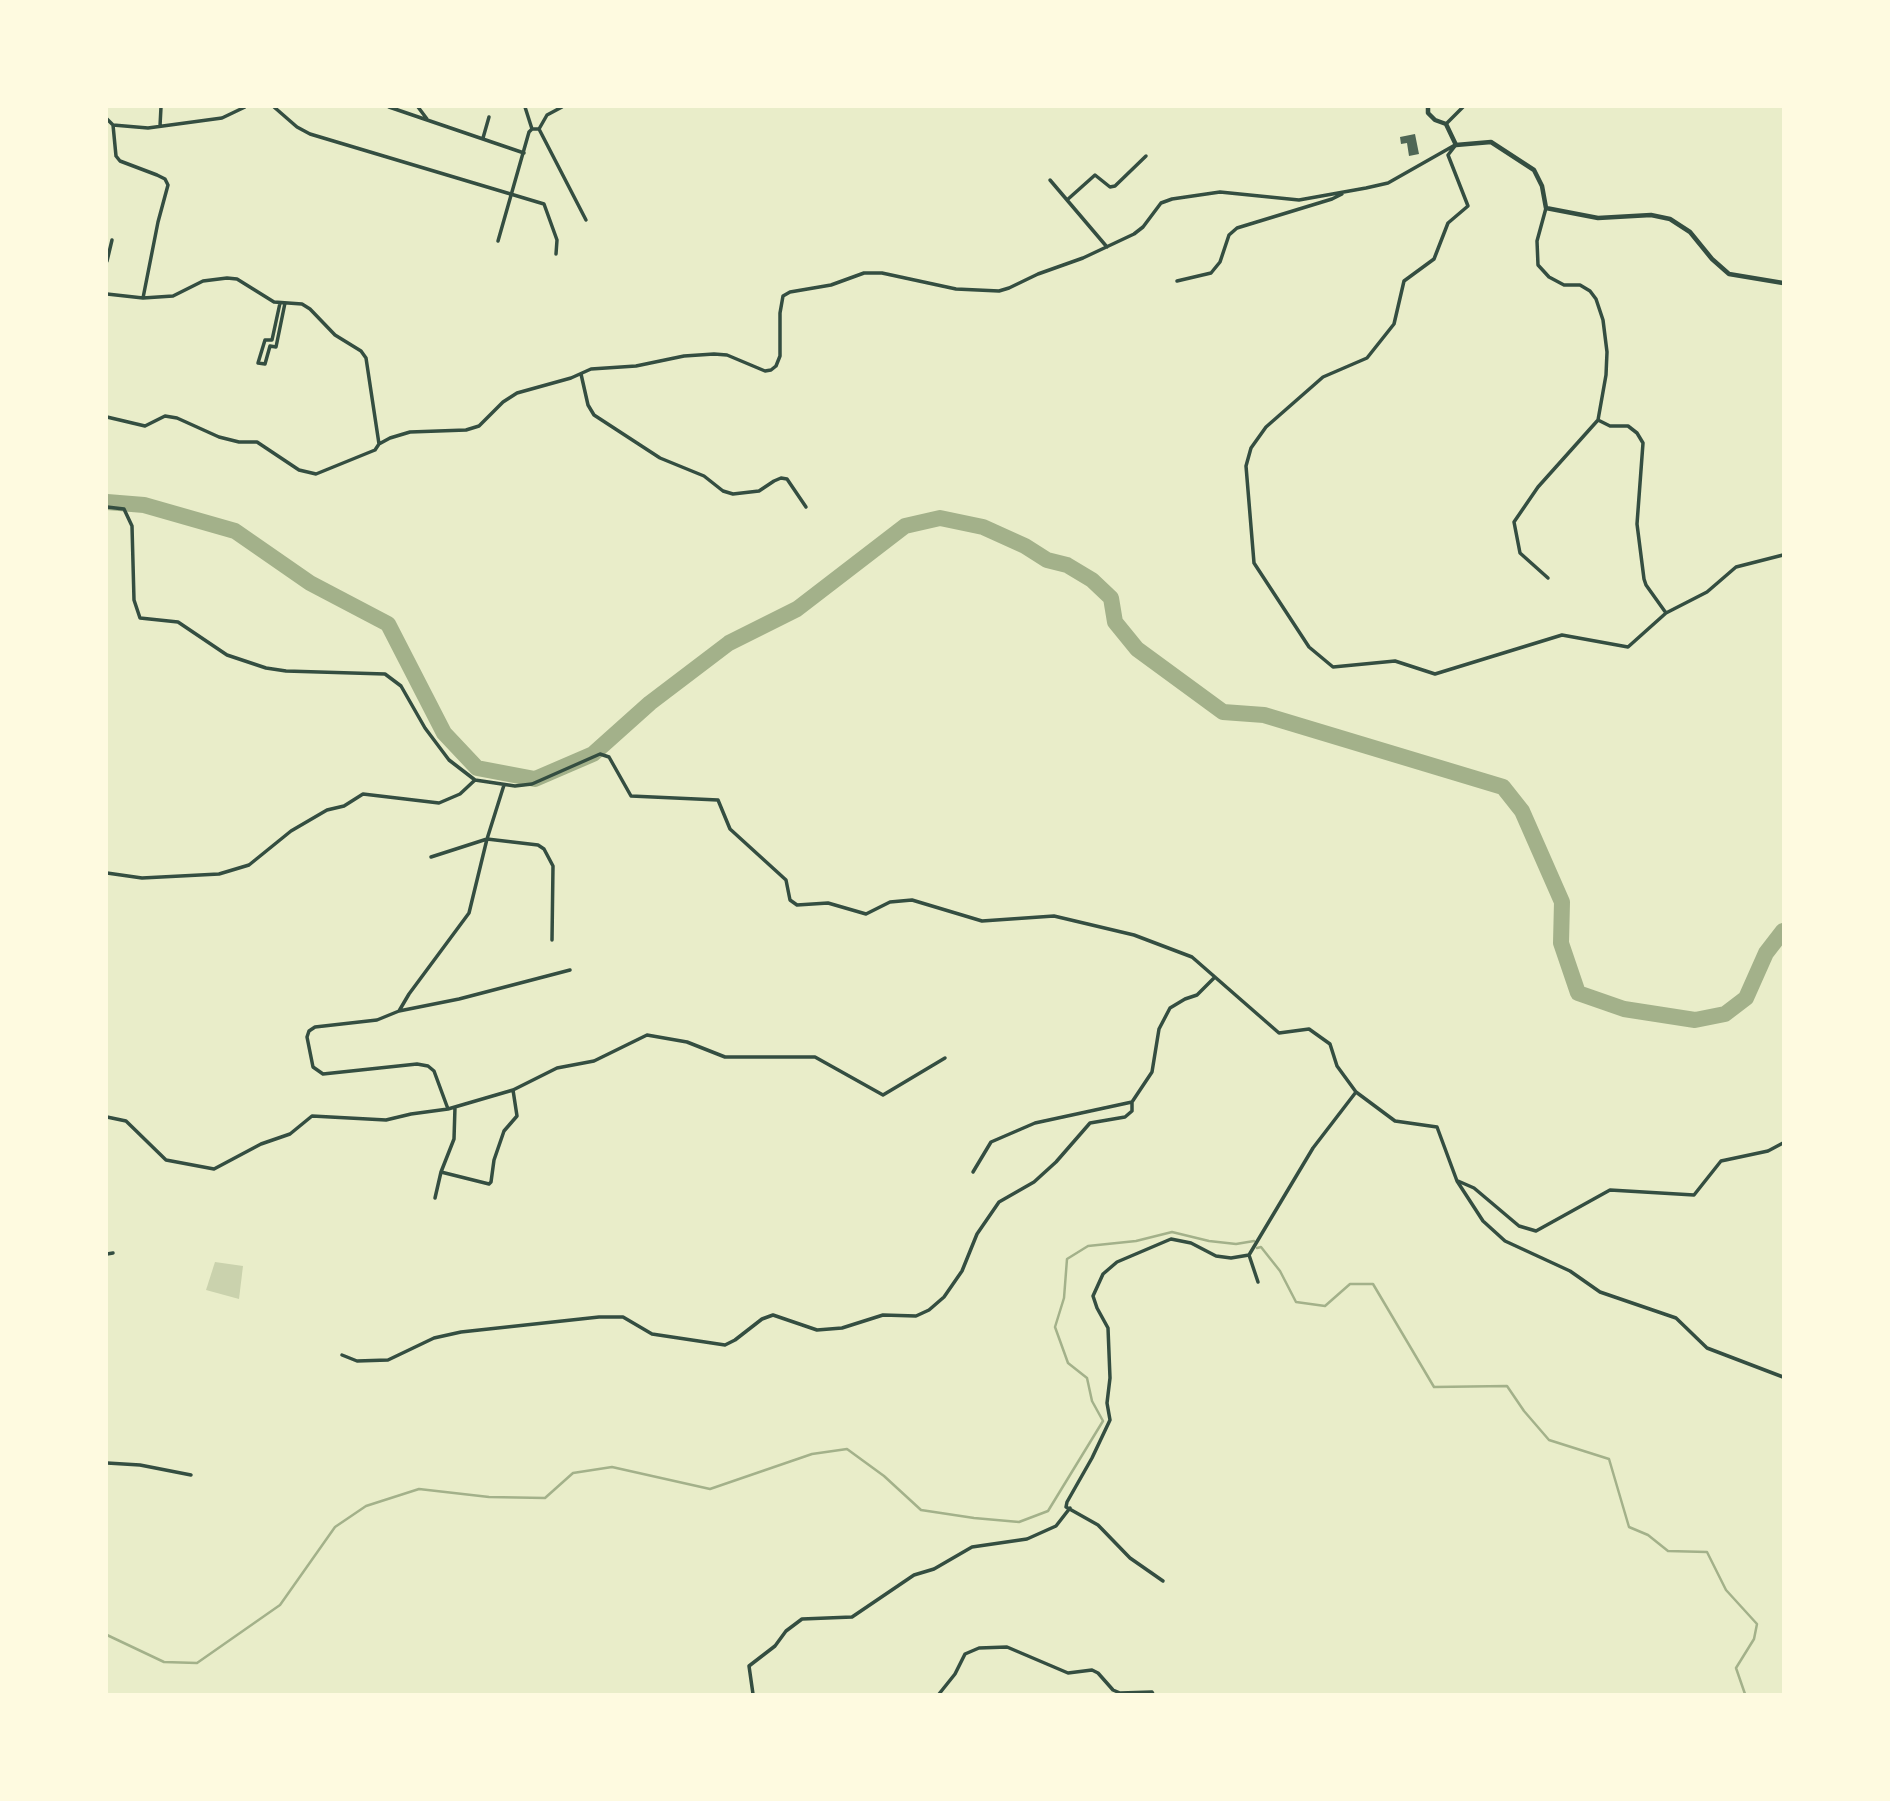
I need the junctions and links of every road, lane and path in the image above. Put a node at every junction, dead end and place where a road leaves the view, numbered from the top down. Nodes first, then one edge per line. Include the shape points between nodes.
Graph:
1 (162, 107) edge
2 (245, 107) edge
3 (274, 107) edge
4 (389, 107) edge
5 (418, 107) edge
6 (525, 107) edge
7 (562, 107) edge
8 (1428, 107) edge
9 (1463, 107) edge
10 (489, 117) dead end
11 (427, 119) junction
12 (107, 120) edge
13 (1446, 124) junction
14 (113, 125) junction
15 (160, 127) junction
16 (532, 129) junction
17 (539, 129) junction
18 (483, 138) junction
19 (1456, 145) junction
20 (524, 153) junction
21 (1146, 156) dead end
22 (1051, 180) dead end
23 (1347, 191) junction
24 (513, 195) junction
25 (1067, 200) junction
26 (1546, 208) junction
27 (586, 220) dead end
28 (113, 240) dead end
29 (498, 241) dead end
30 (1107, 247) junction
31 (556, 254) dead end
32 (107, 261) edge
33 (1177, 281) dead end
34 (1783, 283) edge
35 (107, 294) edge
36 (143, 298) junction
37 (282, 303) junction
38 (581, 374) junction
39 (107, 417) edge
40 (1598, 420) junction
41 (379, 444) junction
42 (107, 506) edge
43 (806, 507) dead end
44 (1783, 555) edge
45 (1548, 578) dead end
46 (1666, 612) junction
47 (475, 780) junction
48 (504, 785) junction
49 (487, 839) junction
50 (431, 857) dead end
51 (107, 873) edge
52 (552, 940) dead end
53 (570, 970) dead end
54 (1215, 977) junction
55 (400, 1011) junction
56 (945, 1058) dead end
57 (513, 1090) junction
58 (1356, 1092) junction
59 (1132, 1102) junction
60 (455, 1107) junction
61 (448, 1109) junction
62 (107, 1117) edge
63 (1783, 1143) edge
64 (441, 1172) junction
65 (973, 1172) dead end
66 (1457, 1181) junction
67 (435, 1198) dead end
68 (113, 1253) dead end
69 (107, 1254) edge
70 (1249, 1255) junction
71 (1258, 1282) dead end
72 (342, 1354) dead end
73 (1783, 1377) edge
74 (107, 1463) edge
75 (191, 1475) dead end
76 (1070, 1508) junction
77 (1163, 1581) dead end
78 (753, 1694) edge
79 (939, 1694) edge
80 (1153, 1694) edge

1 - 15 street
2 - 15 street via 222,118
3 - 24 street via 310,134
4 - 11 street
5 - 11 street
6 - 16 street
7 - 17 street via 547,115
8 - 13 street via 1435,120
9 - 13 street
10 - 18 street
11 - 18 street
12 - 14 street
13 - 19 street
14 - 15 street
14 - 36 street via 120,161 165,179 168,185
16 - 17 street
16 - 20 street
17 - 27 street
18 - 20 street
19 - 23 street via 1388,183
19 - 26 street via 1491,142 1534,170
19 - 46 street via 1448,155 1468,206 1448,223 1434,259 1404,281 1394,324 1367,358 1323,377 1266,427 1251,448 1245,466 1254,563 1309,647 1333,667 1395,661 1435,674 1562,635 1628,648
20 - 24 street
21 - 25 street via 1115,186 1096,175
22 - 25 street
23 - 30 street via 1299,200 1220,192 1172,199 1161,203 1134,234
23 - 33 street via 1237,228 1211,272
24 - 29 street
24 - 31 street via 544,204
25 - 30 street
26 - 34 street via 1598,218 1651,215 1670,219 1690,232 1729,274
26 - 40 street via 1537,241 1538,265 1564,285 1590,290 1603,320 1606,363
28 - 32 street
30 - 38 street via 999,291 864,273 786,293 780,313 780,355 771,370 727,355 697,354
35 - 36 street
36 - 37 street via 173,296 203,281 228,278
37 - 37 street via 272,340 265,340 258,363 265,364 270,346 276,347
37 - 41 street via 302,304 335,335 362,351
38 - 41 street via 517,393 479,426 410,432
38 - 43 street via 594,415 660,458 733,494 759,491 774,481 788,479
39 - 41 street via 145,426 165,416 177,418 219,437 257,442 306,473 316,474 375,450
40 - 45 street via 1538,487 1514,522 1520,553
40 - 46 street via 1628,426 1643,443 1637,524 1644,579
42 - 47 street via 124,509 132,526 134,600 140,618 178,621 227,655 266,668 385,674 401,686 449,760
44 - 46 street via 1736,567 1707,592
47 - 48 street
47 - 51 street via 460,794 439,803 363,794 291,831 249,865 219,874 142,878
48 - 49 street
48 - 54 street via 532,784 600,754 610,757 631,796 718,800 730,829 786,880 790,900 797,905 828,903 866,914 890,902 912,901 982,921 1054,916 1134,935 1192,957
49 - 50 street
49 - 52 street via 544,849 552,866
49 - 55 street via 469,913
53 - 55 street
54 - 58 street via 1279,1033 1309,1029 1330,1044
54 - 59 street via 1197,995 1170,1008 1159,1029 1153,1072
55 - 61 street via 370,1021 311,1028 307,1037 313,1067 323,1074 428,1066
56 - 57 street via 883,1096 815,1057 725,1057 687,1042 647,1035 594,1061 557,1068
57 - 60 street
57 - 64 street via 517,1116 504,1131 491,1182
58 - 66 street via 1395,1121 1437,1127
58 - 70 street via 1313,1148
59 - 65 street via 1035,1122 992,1142
59 - 72 street via 1132,1111 1125,1117 1090,1123 1034,1182 999,1202 944,1297 916,1316 883,1315 817,1331 773,1315 725,1345 652,1334 623,1317 599,1317 461,1332 434,1338 387,1360 358,1362
60 - 61 street
60 - 64 street via 454,1139
61 - 62 street via 386,1120 312,1116 290,1134 261,1143 214,1168 166,1160 126,1121
63 - 66 street via 1768,1151 1721,1161 1695,1195 1610,1189 1536,1231 1519,1226 1474,1188
64 - 67 street
66 - 73 street via 1483,1221 1505,1241 1570,1271 1600,1292 1676,1318 1707,1348
68 - 69 street
70 - 71 street
70 - 76 street via 1216,1256 1171,1239 1116,1262 1103,1274 1093,1296 1108,1328 1110,1420 1067,1502
74 - 75 street
76 - 77 street via 1098,1525 1130,1558
76 - 78 street via 1056,1526 1027,1539 972,1547 914,1575 852,1617 802,1619 749,1666
79 - 80 street via 965,1654 979,1648 1007,1647 1068,1673 1092,1670 1120,1693

